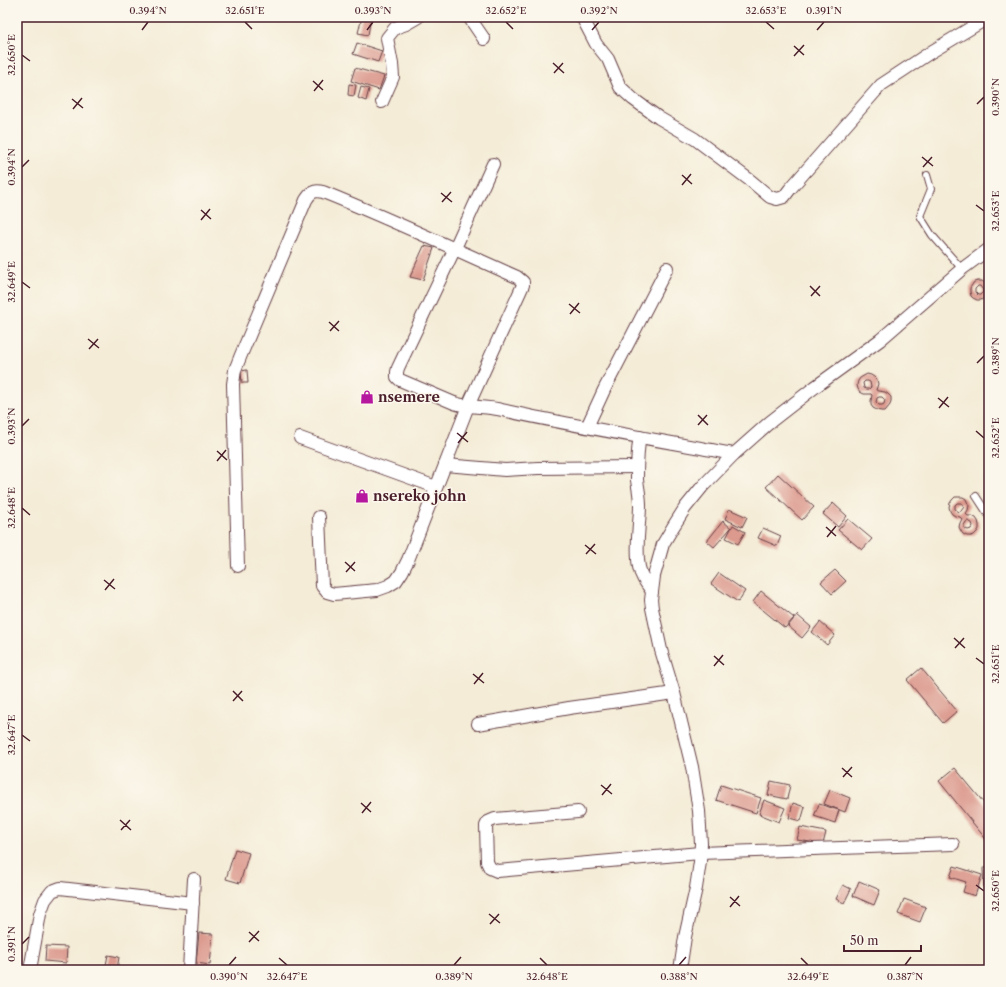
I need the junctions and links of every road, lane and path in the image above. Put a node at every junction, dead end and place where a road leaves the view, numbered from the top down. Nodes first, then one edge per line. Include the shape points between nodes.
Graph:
1 (418, 17) edge
2 (469, 17) edge
3 (582, 17) edge
4 (989, 17) edge
5 (484, 39) dead end
6 (382, 102) dead end
7 (493, 164) dead end
8 (927, 175) dead end
9 (455, 248) junction
10 (989, 249) edge
11 (667, 268) dead end
12 (962, 269) junction
13 (468, 406) junction
14 (587, 427) junction
15 (640, 437) junction
16 (300, 438) dead end
17 (734, 454) junction
18 (445, 465) junction
19 (637, 467) junction
20 (436, 487) junction
21 (976, 496) dead end
22 (989, 516) edge
23 (319, 517) dead end
24 (238, 566) dead end
25 (652, 591) junction
26 (674, 693) junction
27 (478, 724) dead end
28 (578, 812) dead end
29 (954, 844) dead end
30 (700, 853) junction
31 (194, 879) dead end
32 (193, 903) junction
33 (30, 970) edge
34 (189, 970) edge
35 (680, 970) edge

1 - 6 street via 395,28 387,38 393,77
2 - 5 street
3 - 4 street via 596,44 608,59 620,87 659,118 695,139 770,197 777,199 784,197 882,85
7 - 9 street
8 - 12 lane via 931,189 920,216
9 - 13 street via 523,282
9 - 13 street via 398,368 397,377 454,403
9 - 24 street via 323,192 317,190 309,195 235,370 233,384
10 - 12 street
11 - 14 street
12 - 17 street via 880,340 770,422
13 - 14 street via 493,408
13 - 18 street
14 - 15 street
15 - 17 street
15 - 19 street
16 - 20 street
17 - 25 street via 702,487 672,527 654,576
18 - 19 street via 505,470
18 - 20 street
19 - 25 street via 640,502 639,566 644,581
20 - 23 street via 402,572 396,581 377,590 334,594 324,590
21 - 22 lane
25 - 26 street via 652,608 661,650
26 - 27 street
26 - 30 street via 692,767
28 - 30 street via 494,819 488,822 486,826 490,868 497,871
29 - 30 street
30 - 35 street
31 - 32 street
32 - 33 street via 60,888 52,890 40,914
32 - 34 street

